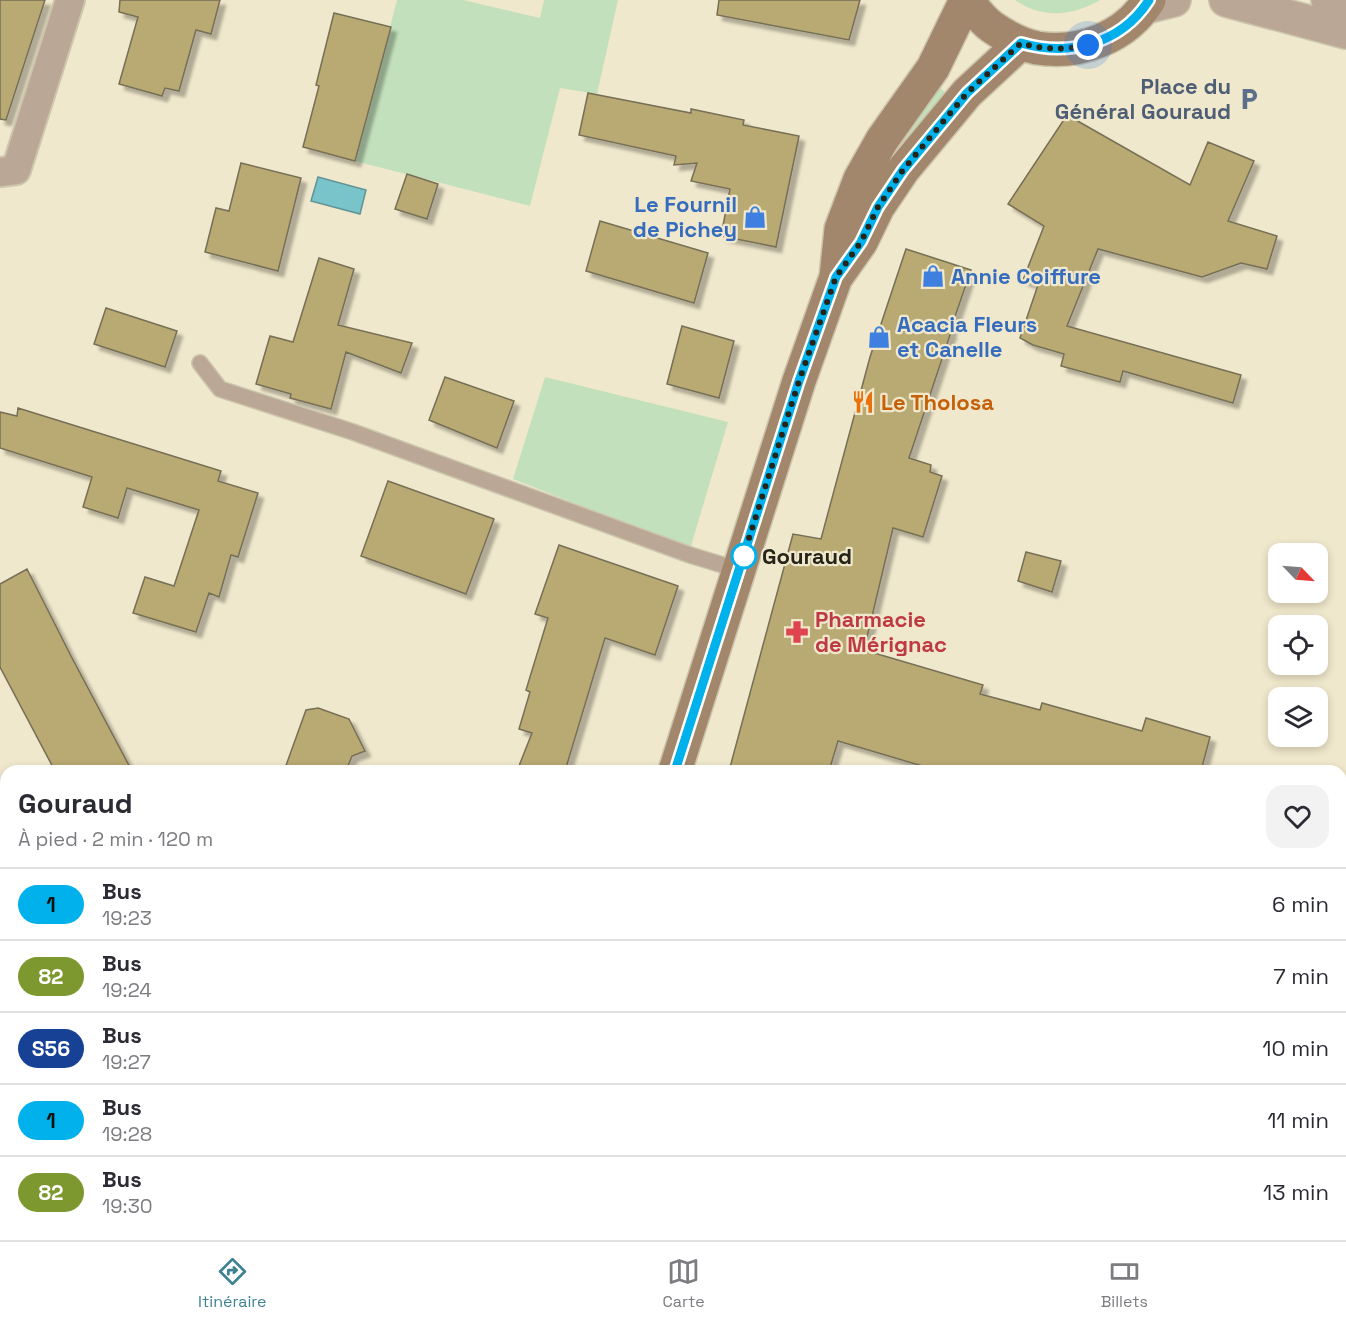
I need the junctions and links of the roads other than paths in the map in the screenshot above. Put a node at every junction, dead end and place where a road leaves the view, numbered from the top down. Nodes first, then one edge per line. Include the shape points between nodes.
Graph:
1 (70, 0) edge
2 (966, 0) edge
3 (1226, 0) edge
4 (1328, 0) edge
5 (1156, 2) edge
6 (1346, 4) edge
7 (1346, 32) edge
8 (1021, 43) junction
9 (0, 172) edge
10 (836, 277) junction
11 (200, 363) dead end
12 (739, 570) junction
13 (678, 765) edge

1 - 9 street via 16,170
2 - 8 main road via 990,26
2 - 10 main road via 933,68 882,140 860,179 841,229
3 - 7 street
4 - 6 street
5 - 8 main road via 1107,38 1088,45 1052,49
8 - 10 main road via 967,93 903,170
10 - 12 main road
11 - 12 lane via 220,389 353,432
12 - 13 main road

